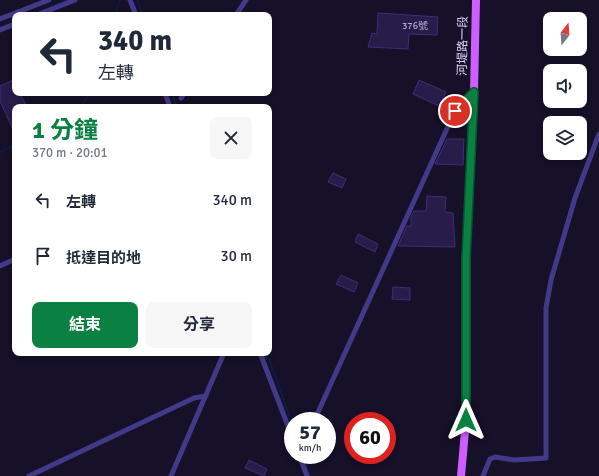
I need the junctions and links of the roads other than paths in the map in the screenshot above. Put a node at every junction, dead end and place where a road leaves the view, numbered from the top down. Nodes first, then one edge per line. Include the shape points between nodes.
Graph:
1 (50, 0) edge
2 (76, 0) edge
3 (130, 0) edge
4 (246, 0) edge
5 (476, 0) edge
6 (18, 12) edge
7 (45, 12) edge
8 (135, 12) edge
9 (238, 12) edge
10 (12, 14) edge
11 (0, 19) edge
12 (12, 25) edge
13 (0, 30) edge
14 (474, 92) junction
15 (599, 134) edge
16 (12, 260) edge
17 (0, 266) edge
18 (223, 356) edge
19 (261, 356) edge
20 (206, 396) junction
21 (318, 412) edge
22 (284, 416) edge
23 (302, 464) edge
24 (29, 476) edge
25 (171, 476) edge
26 (307, 476) edge
27 (461, 476) edge
28 (483, 476) edge

1 - 6 street
2 - 7 street
3 - 8 street
4 - 9 street
5 - 14 main road, 河堤路一段
10 - 11 street
12 - 13 street
14 - 21 street via 455,111
14 - 27 main road, 河堤路一段 via 466,258 466,420
15 - 28 street via 575,198 551,280 546,308 546,458 514,460 495,457 490,460
16 - 17 street
18 - 20 street
19 - 22 street
20 - 24 street via 194,398
20 - 25 street
23 - 26 street

